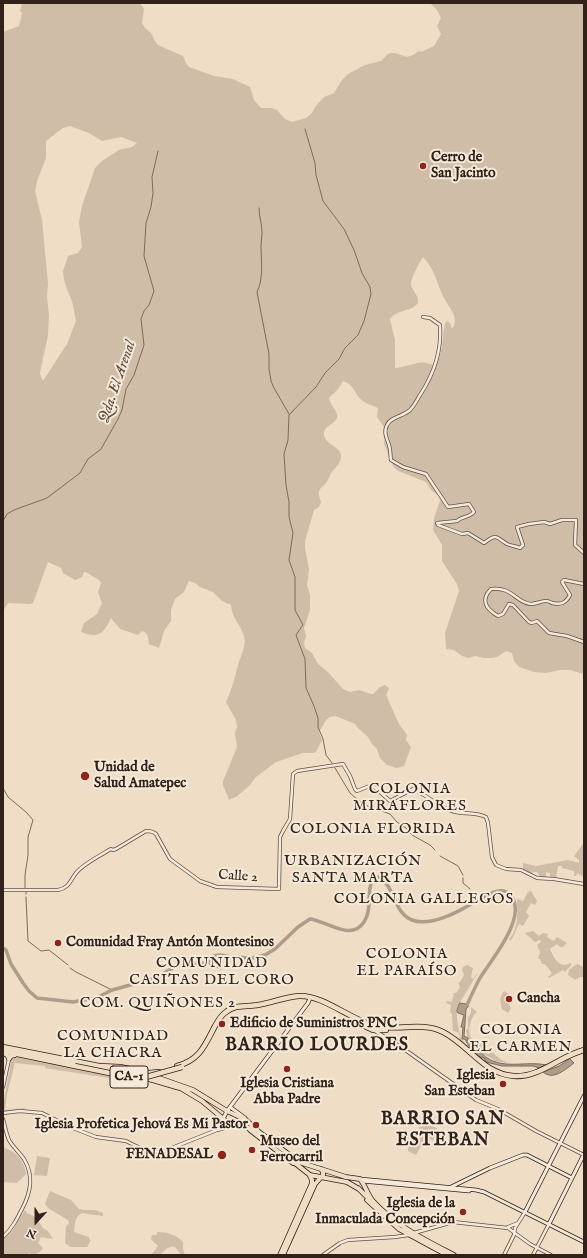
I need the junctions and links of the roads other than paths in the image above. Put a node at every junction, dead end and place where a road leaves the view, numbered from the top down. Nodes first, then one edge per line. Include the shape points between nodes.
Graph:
1 (423, 317) dead end
2 (584, 553) edge
3 (584, 584) edge
4 (584, 642) edge
5 (584, 884) edge
6 (3, 890) edge
7 (310, 998) junction
8 (374, 1028) junction
9 (5, 1051) edge
10 (584, 1051) edge
11 (18, 1053) junction
12 (9, 1059) junction
13 (99, 1066) junction
14 (3, 1087) edge
15 (182, 1089) junction
16 (584, 1095) edge
17 (230, 1107) junction
18 (226, 1112) junction
19 (3, 1113) edge
20 (3, 1119) edge
21 (223, 1120) junction
22 (246, 1120) junction
23 (236, 1125) junction
24 (217, 1130) junction
25 (257, 1133) junction
26 (561, 1143) junction
27 (584, 1154) edge
28 (289, 1158) junction
29 (549, 1166) junction
30 (321, 1169) junction
31 (310, 1176) junction
32 (321, 1178) junction
33 (572, 1178) junction
34 (361, 1180) junction
35 (345, 1181) junction
36 (450, 1188) junction
37 (484, 1192) junction
38 (525, 1212) junction
39 (518, 1222) junction
40 (549, 1224) junction
41 (507, 1228) junction
42 (514, 1232) junction
43 (412, 1234) junction
44 (3, 1237) edge
45 (584, 1242) edge
46 (537, 1248) junction
47 (280, 1255) edge
48 (284, 1255) edge
49 (323, 1255) edge
50 (447, 1255) edge
51 (451, 1255) edge
52 (454, 1255) edge
53 (504, 1255) edge
54 (533, 1255) edge
55 (551, 1255) edge

1 - 2 street via 430,318 440,325 435,370 409,411 388,422 386,426 385,433 390,446 391,460 403,467 426,474 448,507 469,504 474,512 457,521 441,522 437,523 438,525 462,534 468,533 484,543 496,537 520,548 523,545 517,526 576,520 575,545
3 - 4 street via 564,580 562,582 570,595 562,604 547,600 532,604 499,588 490,589 485,602 498,616 503,614 509,604 528,622 537,621 549,633
5 - 6 street, Calle 2 via 537,878 521,870 501,868 492,857 486,817 470,812 450,811 413,789 390,801 372,785 357,791 343,764 297,771 293,774 290,819 280,837 279,889 217,887 200,881 170,859 156,834 146,831 80,869 63,889
7 - 8 highway, CA-1
7 - 11 highway, CA-1, bridge via 238,1008 229,1012 222,1018 201,1055 192,1063 138,1079
7 - 13 highway, CA-1 via 293,997 229,1010 219,1019 200,1052 194,1059 182,1065 152,1073
7 - 17 main road
8 - 10 highway, CA-1 via 431,1030 449,1037 494,1073 515,1078 535,1074
8 - 26 street via 476,1100
9 - 11 highway, CA-1
9 - 11 highway, CA-1
9 - 12 main road
9 - 15 main road via 136,1075
11 - 12 main road
11 - 13 highway, CA-1
12 - 14 street
13 - 18 main road via 159,1078 193,1090
15 - 18 main road
15 - 21 main road via 202,1101
16 - 26 main road
17 - 18 main road
17 - 22 main road
18 - 21 main road
18 - 22 main road
18 - 25 main road via 245,1121
19 - 24 street via 42,1113 96,1137 126,1141 142,1150 155,1152 167,1150
20 - 44 street via 9,1140 28,1167 31,1183 23,1207
21 - 23 main road via 227,1124
21 - 24 street
21 - 25 main road via 246,1126
22 - 30 main road via 294,1159
23 - 24 street
23 - 31 main road via 248,1129
25 - 28 main road
26 - 27 street
26 - 29 main road
27 - 33 main road
28 - 30 main road via 301,1165
28 - 32 main road via 308,1174
29 - 33 main road
29 - 36 main road via 527,1155 519,1156
29 - 38 main road
30 - 32 main road via 324,1174
30 - 34 main road
30 - 35 main road
31 - 32 main road
31 - 47 main road via 312,1183
32 - 35 main road
32 - 48 main road via 315,1184
33 - 40 main road
34 - 35 main road
34 - 36 main road
34 - 37 main road
34 - 43 main road via 376,1204
35 - 43 main road via 358,1189 391,1220
35 - 43 main road via 393,1224
36 - 37 main road
37 - 38 main road
38 - 39 street
38 - 40 main road
39 - 41 street
39 - 42 street
40 - 45 main road
40 - 46 street
41 - 42 street
41 - 43 street via 452,1222
42 - 46 street
42 - 53 street
43 - 49 street via 348,1240
43 - 50 main road
43 - 51 main road
43 - 52 main road
46 - 54 street
46 - 55 street

